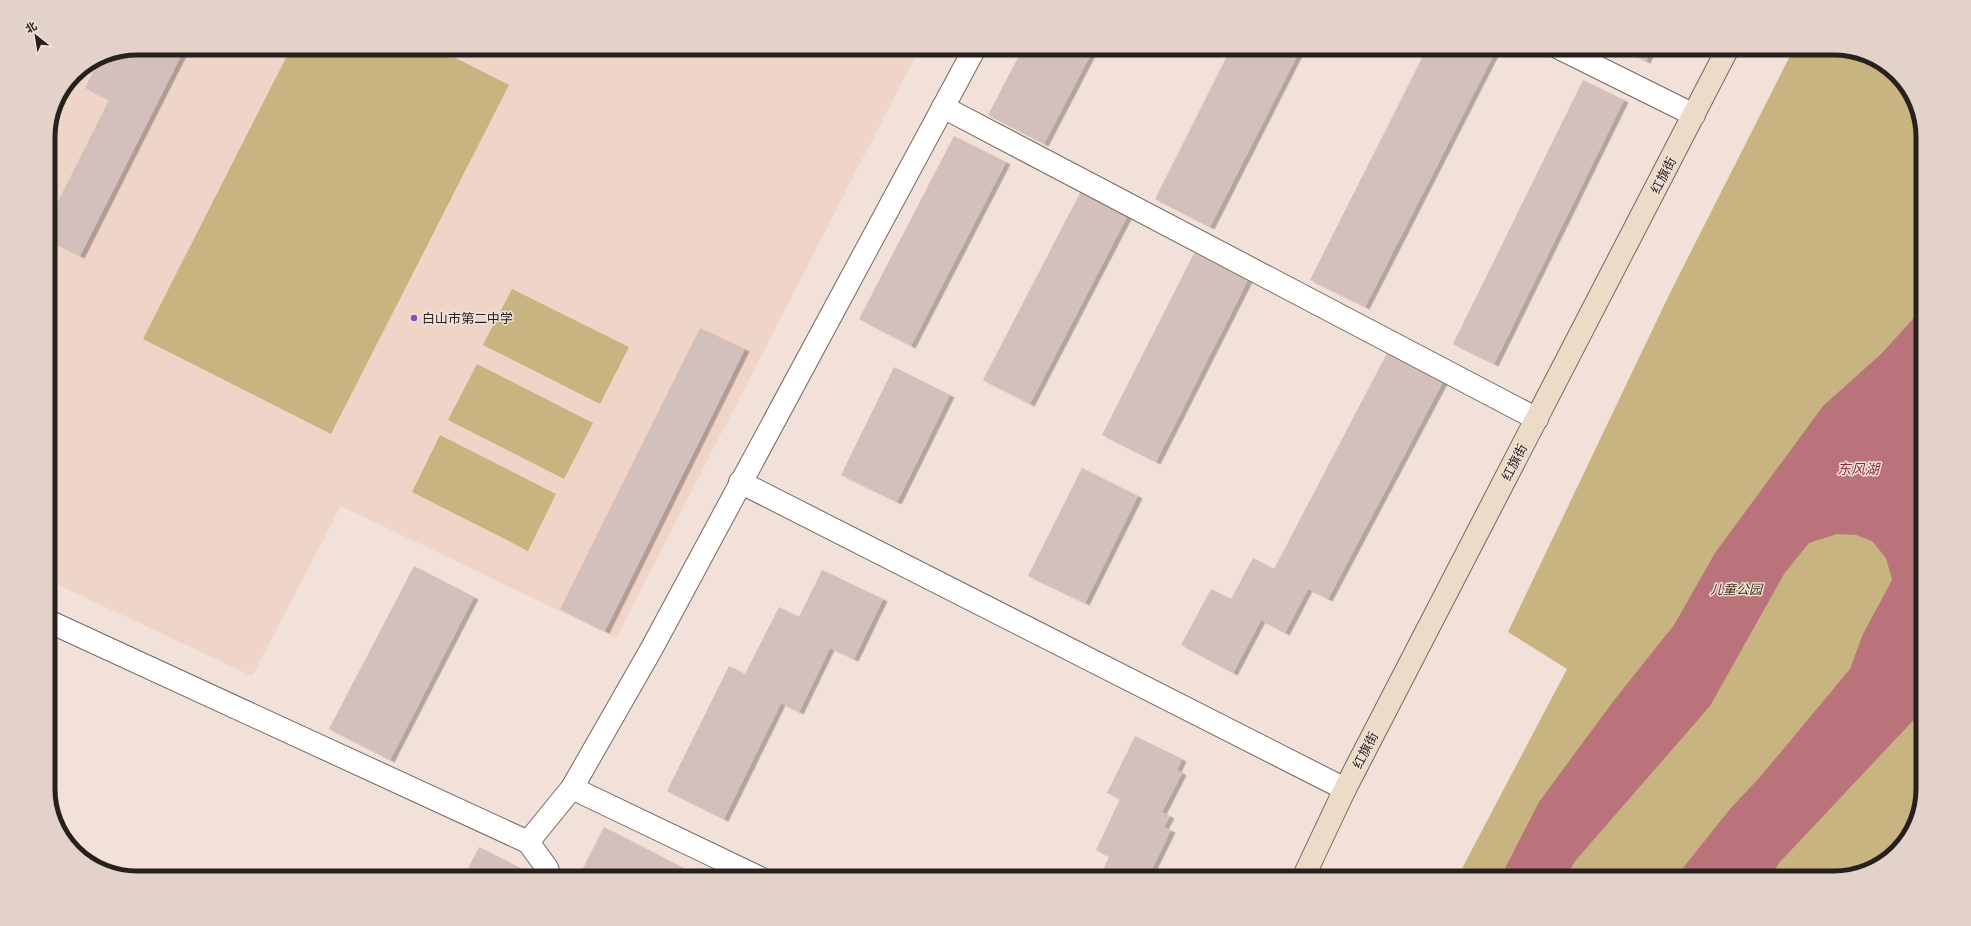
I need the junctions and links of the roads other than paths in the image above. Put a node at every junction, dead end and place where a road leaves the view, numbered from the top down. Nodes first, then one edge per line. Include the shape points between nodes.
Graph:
1 (971, 55) edge
2 (1573, 55) edge
3 (1724, 55) edge
4 (943, 107) junction
5 (1694, 115) junction
6 (1537, 419) junction
7 (740, 482) junction
8 (55, 624) edge
9 (572, 788) junction
10 (1345, 789) junction
11 (528, 842) junction
12 (548, 871) edge
13 (745, 871) edge
14 (1306, 871) edge

1 - 4 street
2 - 5 street
3 - 5 main road, 红旗街
4 - 6 street
4 - 7 street
5 - 6 main road, 红旗街
6 - 10 main road, 红旗街
7 - 9 street via 652,648
7 - 10 street
8 - 11 street
9 - 11 street
9 - 13 street
10 - 14 main road, 红旗街
11 - 12 street

